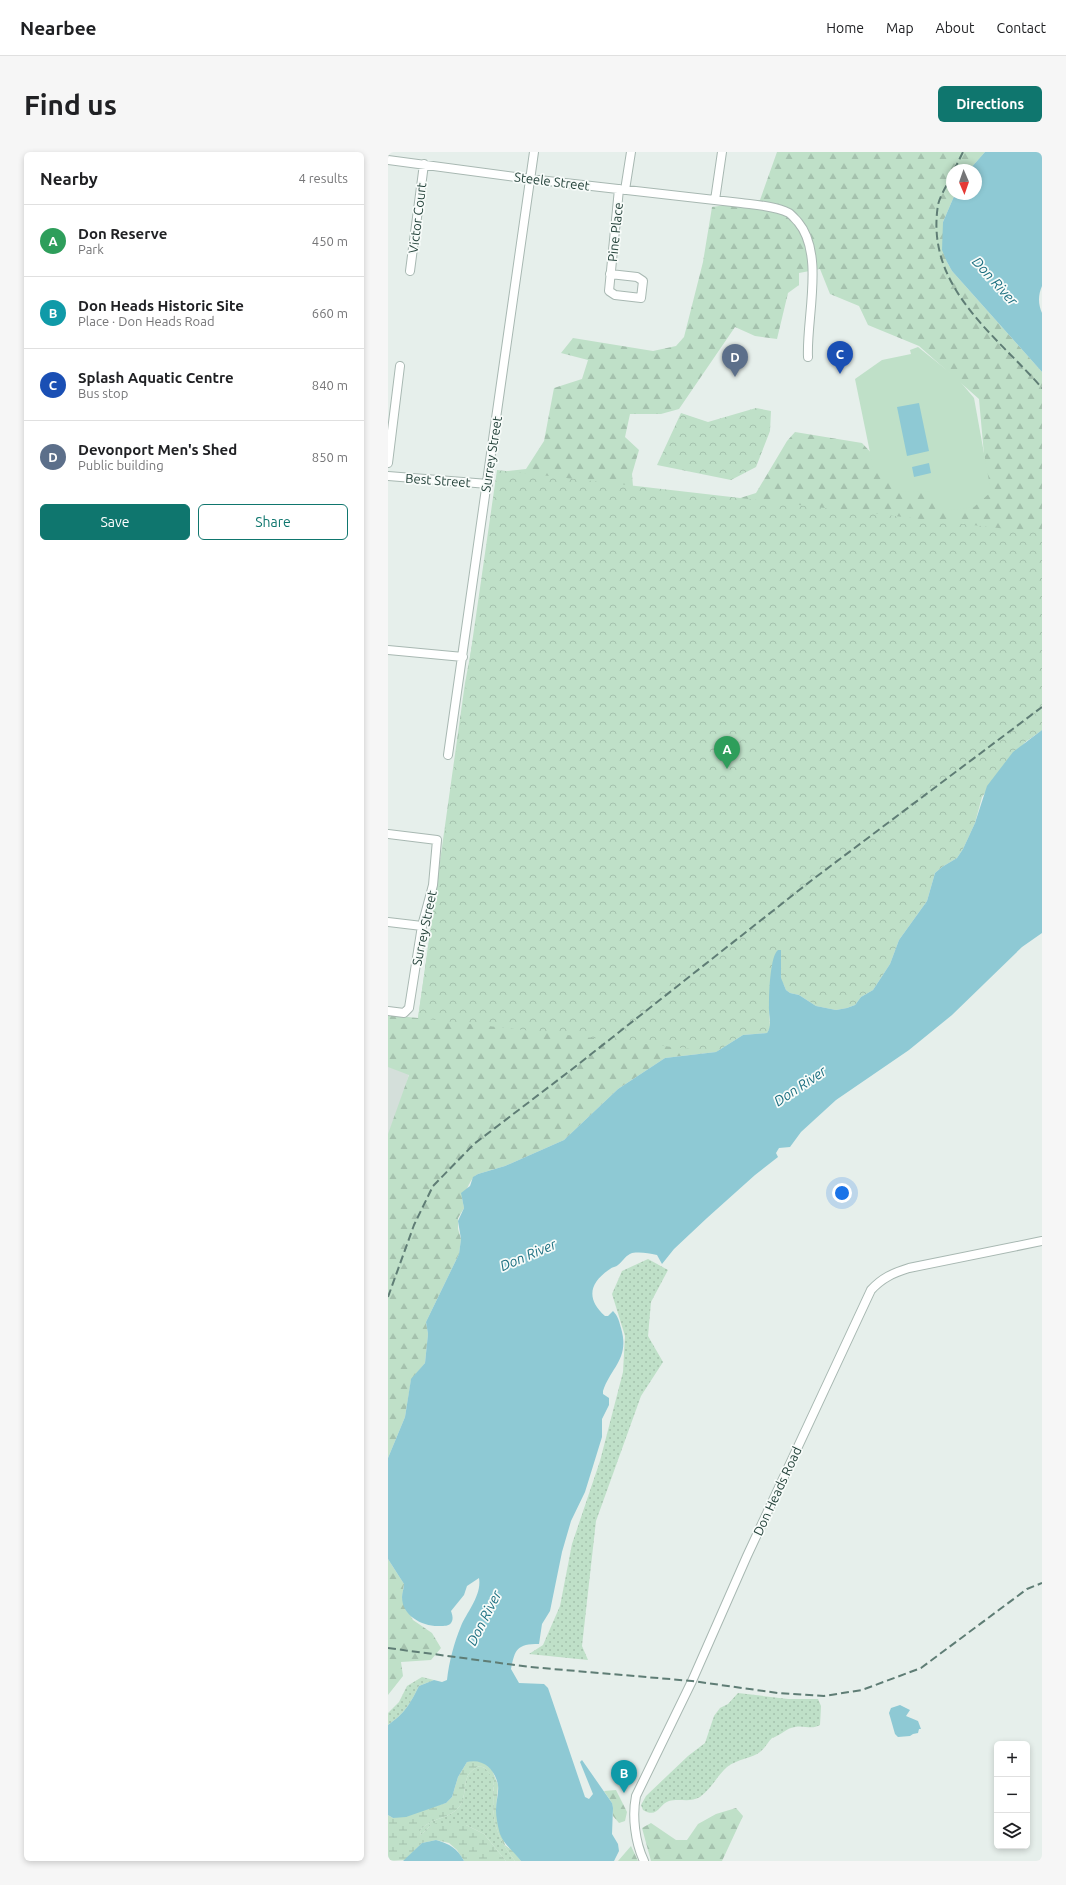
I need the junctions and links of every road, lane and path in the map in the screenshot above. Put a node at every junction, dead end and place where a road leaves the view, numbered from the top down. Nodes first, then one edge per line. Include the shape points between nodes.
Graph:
1 (534, 152) edge
2 (631, 152) edge
3 (722, 152) edge
4 (388, 160) edge
5 (424, 164) junction
6 (530, 179) junction
7 (622, 190) junction
8 (715, 200) junction
9 (410, 271) dead end
10 (610, 274) junction
11 (808, 358) dead end
12 (400, 366) dead end
13 (388, 463) edge
14 (388, 476) edge
15 (488, 484) junction
16 (388, 650) edge
17 (463, 657) junction
18 (448, 756) dead end
19 (388, 834) edge
20 (388, 922) edge
21 (422, 926) junction
22 (388, 1011) edge
23 (1042, 1241) edge
24 (644, 1861) edge

1 - 6 street, Surrey Street
2 - 7 street, Pine Place
3 - 8 street
4 - 5 street, Steele Street
5 - 6 street, Steele Street
5 - 9 street, Victor Court
6 - 7 street, Steele Street
6 - 15 street, Surrey Street
7 - 8 street, Steele Street
7 - 10 street, Pine Place
8 - 11 street, Steele Street via 765,206 790,213 803,228 810,251 813,280
10 - 10 street, Pine Place via 637,277 643,281 641,298 615,295 609,291
12 - 13 street
14 - 15 street, Best Street
15 - 17 street, Surrey Street via 483,502
16 - 17 street
17 - 18 street, Surrey Street
19 - 21 street, Surrey Street via 437,840 433,885
20 - 21 street
21 - 22 street, Surrey Street via 410,1008 404,1013
23 - 24 street, Don Heads Road via 909,1268 879,1280 871,1290 747,1556 692,1681 636,1796 634,1806 638,1845

